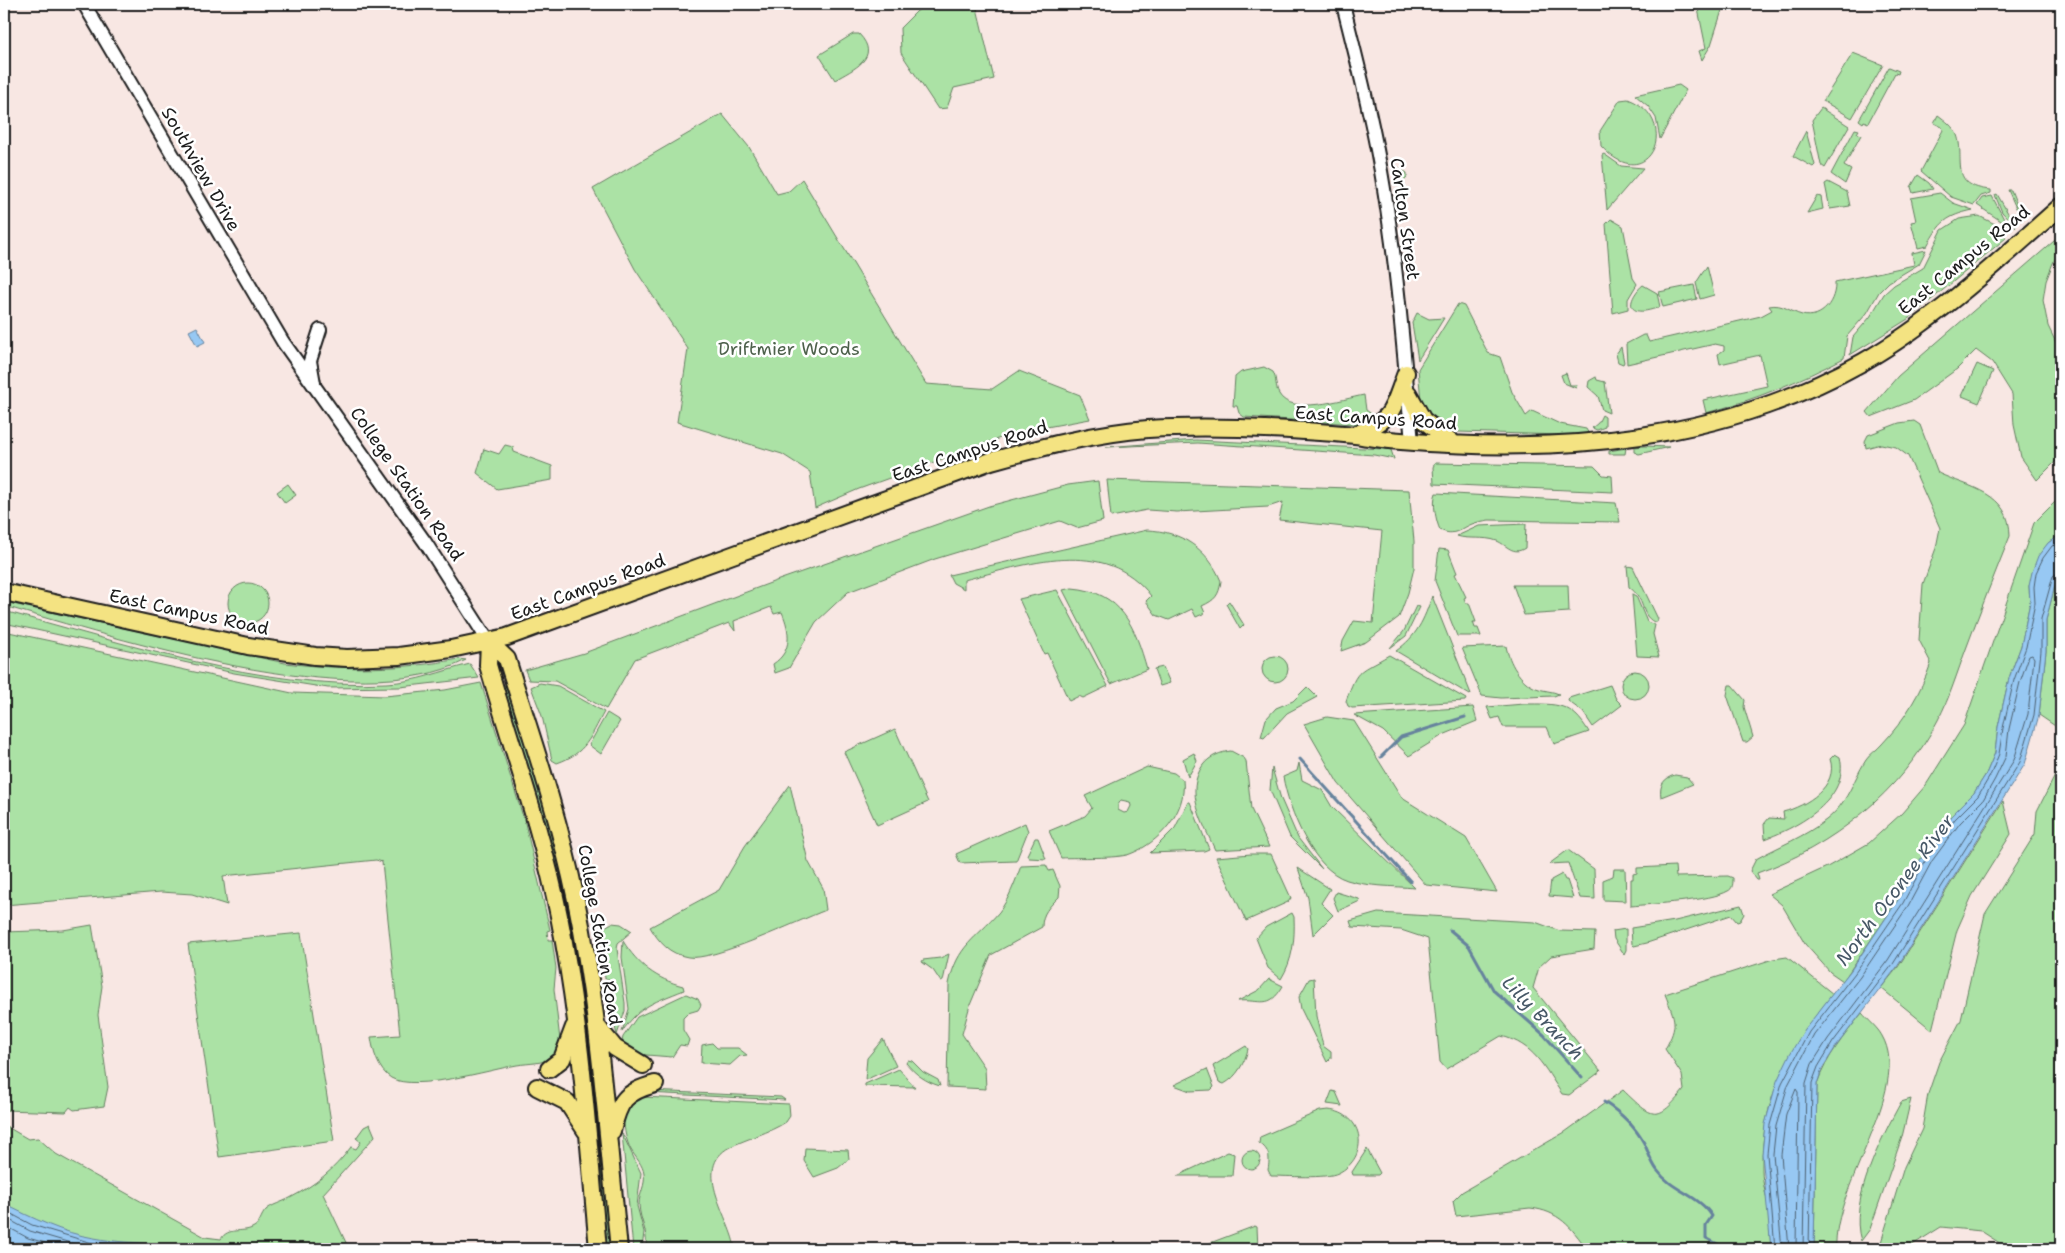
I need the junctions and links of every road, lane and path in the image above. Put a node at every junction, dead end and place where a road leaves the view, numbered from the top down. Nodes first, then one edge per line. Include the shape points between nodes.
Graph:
1 (84, 4) edge
2 (1342, 4) edge
3 (2061, 206) edge
4 (320, 330) dead end
5 (289, 351) joint
6 (1406, 373) junction
7 (315, 388) junction
8 (1408, 393) junction
9 (1355, 435) junction
10 (1412, 442) junction
11 (1454, 443) junction
12 (4, 592) edge
13 (490, 642) junction
14 (575, 1022) junction
15 (596, 1025) junction
16 (643, 1065) dead end
17 (549, 1069) dead end
18 (655, 1084) dead end
19 (537, 1087) dead end
20 (588, 1134) junction
21 (609, 1145) junction
22 (598, 1249) edge
23 (619, 1249) edge

1 - 5 street, Southview Drive
2 - 6 street, Carlton Street via 1384,189
3 - 11 main road, East Campus Road via 1953,300 1906,334 1864,361 1784,399 1712,423 1630,439 1526,446
4 - 7 street via 310,361
5 - 7 street, College Station Road
6 - 8 street, Carlton Street
6 - 9 main road via 1389,416 1382,423
7 - 13 street, College Station Road via 425,542
8 - 10 street, Carlton Street
8 - 11 main road via 1423,420
9 - 10 main road, East Campus Road
9 - 13 main road, East Campus Road via 1187,427 1119,432 1047,446 991,461 534,629
10 - 11 main road, East Campus Road
12 - 13 main road, East Campus Road via 248,646 315,656 392,657
13 - 14 main road, College Station Road via 488,665 518,756 559,914
13 - 15 main road, College Station Road via 507,659 564,845 587,957
14 - 17 main road via 562,1059
14 - 20 main road, College Station Road
15 - 16 main road via 615,1048
15 - 21 main road, College Station Road
18 - 21 main road via 635,1091 621,1102
19 - 20 main road via 567,1102
20 - 22 main road, College Station Road
21 - 23 main road, College Station Road

